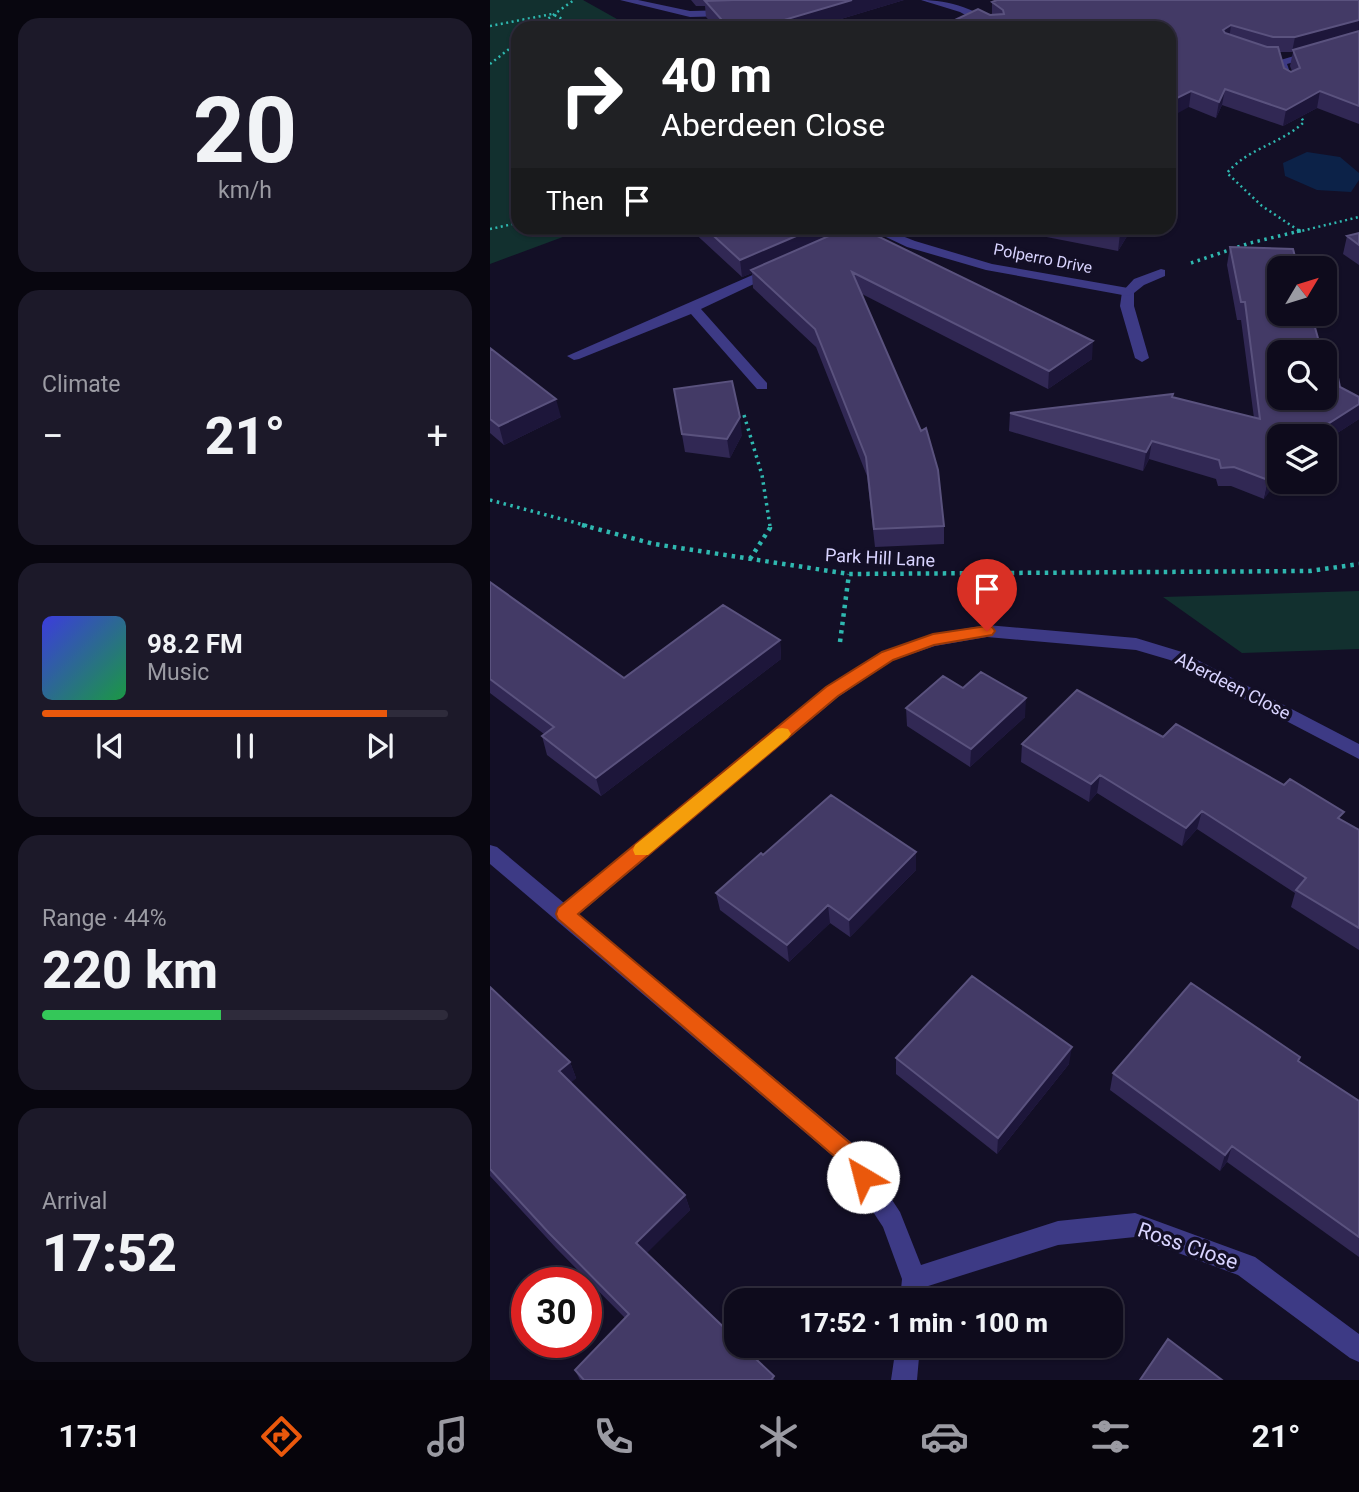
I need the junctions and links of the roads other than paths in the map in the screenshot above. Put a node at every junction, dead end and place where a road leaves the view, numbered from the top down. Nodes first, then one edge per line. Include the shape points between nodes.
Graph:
1 (625, 0) edge
2 (926, 0) edge
3 (743, 12) edge
4 (983, 21) edge
5 (1359, 40) edge
6 (1269, 58) edge
7 (1292, 58) junction
8 (1289, 83) edge
9 (883, 235) edge
10 (787, 264) edge
11 (1161, 273) road end
12 (1128, 292) junction
13 (693, 308) junction
14 (574, 356) dead end
15 (1142, 358) dead end
16 (762, 386) road end
17 (1359, 752) edge
18 (490, 853) edge
19 (565, 914) junction
20 (912, 1288) edge
21 (918, 1288) edge
22 (1359, 1349) edge
23 (907, 1358) edge
24 (904, 1380) edge

1 - 3 street via 690,14
2 - 4 street
5 - 7 street
6 - 7 street
7 - 8 street via 1281,64
9 - 12 street, Polperro Drive via 990,267
10 - 13 street
11 - 12 street
12 - 15 street via 1127,306
13 - 14 street
13 - 16 street
17 - 19 street, Aberdeen Close via 1176,656 1136,644 987,631 933,640 887,656 832,692
18 - 19 street
19 - 20 street via 849,1155 892,1220
21 - 22 street, Ross Close via 1058,1233 1135,1225 1246,1266
23 - 24 street

